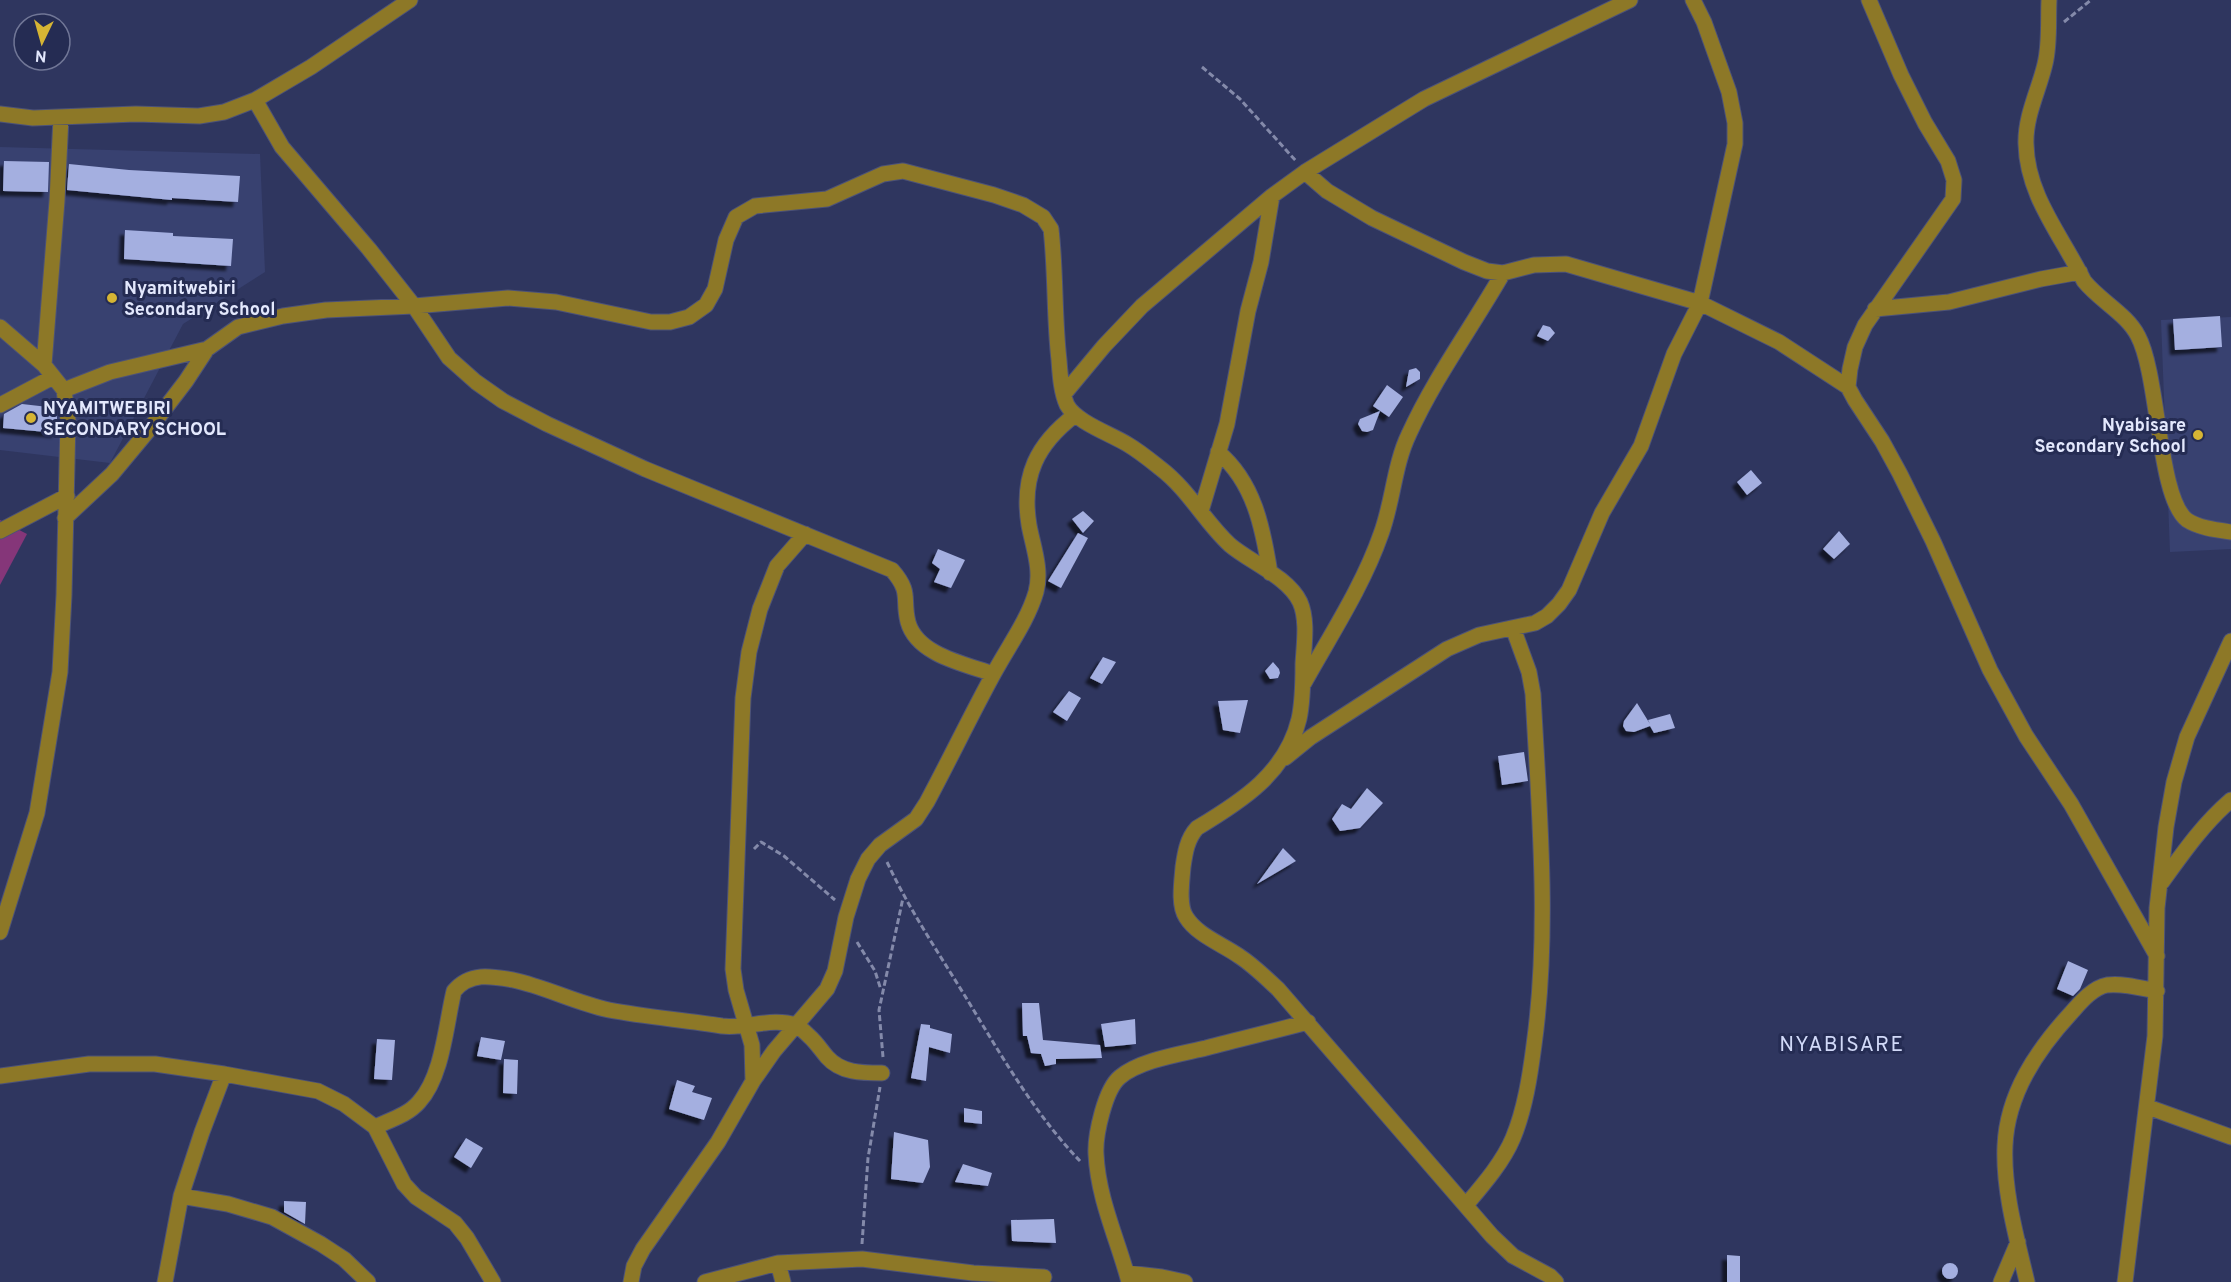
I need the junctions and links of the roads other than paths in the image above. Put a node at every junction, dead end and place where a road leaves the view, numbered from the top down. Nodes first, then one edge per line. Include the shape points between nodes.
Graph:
1 (410, 0) edge
2 (1630, 0) edge
3 (1693, 0) edge
4 (1869, 0) edge
5 (2049, 0) edge
6 (255, 100) junction
7 (0, 114) edge
8 (61, 117) junction
9 (1305, 172) junction
10 (1272, 196) junction
11 (2080, 272) junction
12 (1503, 273) junction
13 (1700, 303) junction
14 (414, 306) junction
15 (1875, 309) junction
16 (0, 327) edge
17 (207, 349) junction
18 (49, 371) junction
19 (1848, 387) junction
20 (64, 390) junction
21 (1064, 394) junction
22 (0, 405) edge
23 (1075, 415) junction
24 (1218, 452) junction
25 (67, 496) junction
26 (1201, 511) junction
27 (65, 518) junction
28 (0, 531) edge
29 (2231, 532) edge
30 (805, 534) junction
31 (1270, 573) junction
32 (1513, 628) junction
33 (2231, 641) edge
34 (993, 674) junction
35 (1302, 686) junction
36 (1280, 761) junction
37 (2231, 800) edge
38 (2160, 885) junction
39 (0, 932) edge
40 (2157, 956) junction
41 (2157, 991) junction
42 (1308, 1022) junction
43 (796, 1025) junction
44 (747, 1027) junction
45 (882, 1073) dead end
46 (224, 1074) junction
47 (0, 1076) edge
48 (753, 1081) junction
49 (2148, 1107) junction
50 (375, 1127) junction
51 (2231, 1137) edge
52 (181, 1196) junction
53 (1466, 1205) junction
54 (2018, 1242) junction
55 (778, 1263) junction
56 (1044, 1277) dead end
57 (1128, 1278) edge
58 (165, 1282) edge
59 (368, 1282) edge
60 (494, 1282) edge
61 (631, 1282) edge
62 (705, 1282) edge
63 (783, 1282) edge
64 (1185, 1282) edge
65 (1556, 1282) edge
66 (2001, 1282) edge
67 (2027, 1282) edge
68 (2125, 1282) edge

1 - 6 street
2 - 9 street via 1424,99
3 - 13 street via 1729,92 1735,144
4 - 15 street via 1954,180 1953,199
5 - 11 street via 2045,63 2026,143 2038,197
6 - 8 street via 224,112 199,116
6 - 14 street via 282,147
7 - 8 street
8 - 18 street
9 - 10 street
9 - 12 street via 1327,191 1372,218 1464,262
10 - 21 street via 1142,306
10 - 24 street via 1227,424
11 - 15 street via 1949,302
11 - 29 street via 2093,292 2127,321 2138,336 2179,511 2196,524
12 - 13 street via 1534,265 1566,264
12 - 35 street via 1452,353 1408,435 1375,551
13 - 19 street via 1779,342
13 - 32 street via 1674,354 1641,446 1602,513 1569,590 1543,620
14 - 17 street via 283,316 238,327
14 - 21 street via 508,298 556,302 651,321 689,317 706,305 715,289 726,240 736,217 755,206 827,199 883,174 903,171 1023,206 1043,217 1052,229 1056,333
14 - 30 street via 449,358 503,401 645,469
15 - 19 street via 1855,347
16 - 18 street
17 - 20 street via 110,372
17 - 27 street via 112,474
18 - 20 street
18 - 22 street
19 - 40 street via 1882,441 1933,541 1995,680
20 - 25 street via 68,420
21 - 23 street
23 - 26 street via 1129,445 1163,470
23 - 34 street via 1057,429 1036,456 1027,500 1038,562 1036,591
24 - 26 street
24 - 31 street via 1236,469 1251,498 1265,540
25 - 27 street
25 - 28 street
26 - 31 street via 1231,546
27 - 39 street via 60,672 37,813
30 - 34 street via 892,570 903,583 908,622 917,640 937,653
30 - 44 street via 777,566 760,609 743,698 733,969
31 - 35 street via 1289,587 1301,604 1305,628
32 - 36 street via 1479,635 1447,649
32 - 53 street via 1529,672 1533,700 1542,905 1538,1018 1531,1068 1513,1140
33 - 38 street via 2184,748 2174,782
34 - 43 street via 916,819 868,858 846,917 836,971 827,989
35 - 36 street via 1296,728
36 - 42 street via 1253,791 1194,831 1185,851 1182,902 1185,917 1199,931 1258,970
37 - 38 street via 2195,836
38 - 40 street
40 - 41 street
41 - 49 street
41 - 54 street via 2105,985 2086,997 2052,1033 2028,1070 2010,1112 2005,1147
42 - 53 street
42 - 57 street via 1172,1056 1119,1077 1109,1093 1095,1152 1109,1222
43 - 44 street via 778,1022
43 - 45 street via 843,1069
43 - 48 street
44 - 48 street
44 - 50 street via 618,1011 518,981 471,977 454,990 438,1062 420,1101 405,1114
46 - 47 street via 155,1064 89,1064
46 - 50 street via 318,1091 345,1104
46 - 52 street
48 - 61 street via 718,1142 643,1249
49 - 51 street
49 - 68 street
50 - 60 street via 404,1184 416,1197 455,1223
52 - 58 street
52 - 59 street via 272,1217 344,1259
53 - 65 street via 1513,1256
54 - 66 street
54 - 67 street
55 - 56 street via 862,1259 973,1273
55 - 62 street
55 - 63 street
57 - 64 street via 1162,1277

